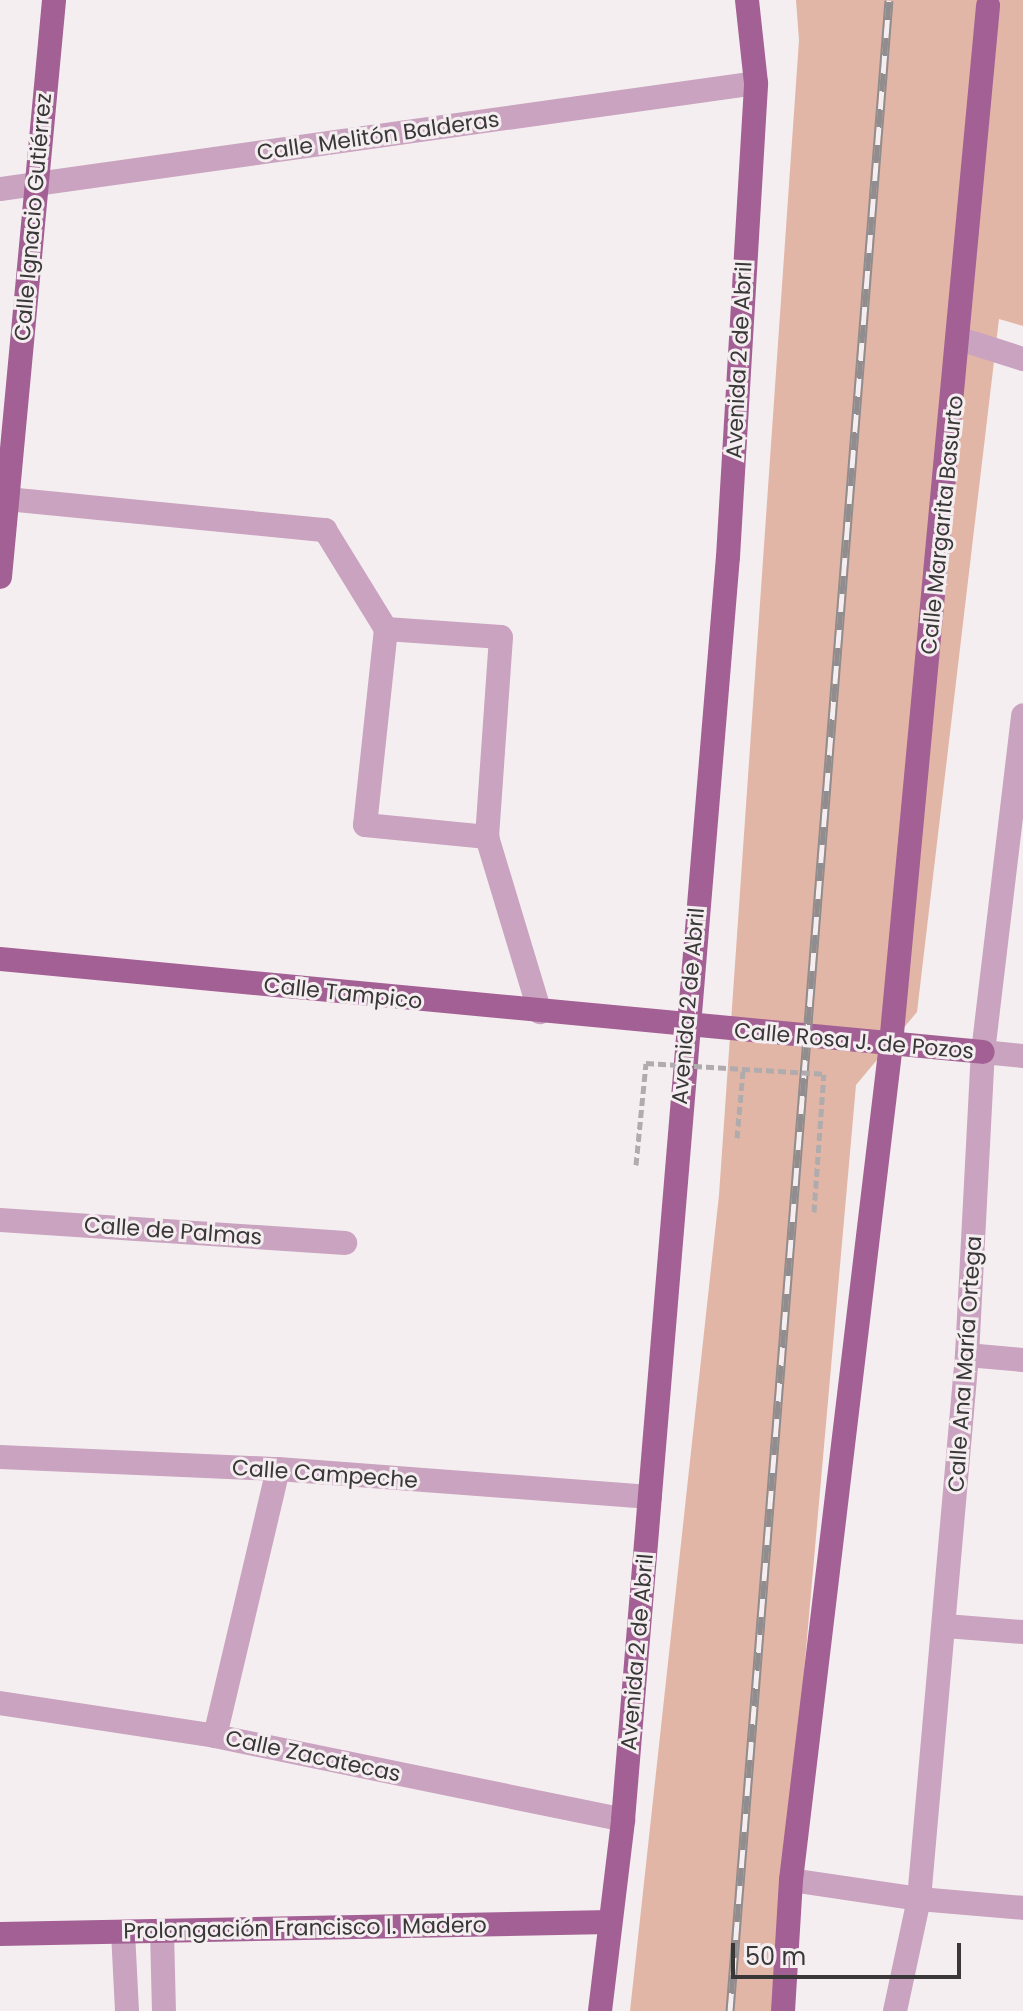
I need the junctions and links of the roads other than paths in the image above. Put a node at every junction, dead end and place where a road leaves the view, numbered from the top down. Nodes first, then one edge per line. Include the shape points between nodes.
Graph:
1 (54, 0) edge
2 (747, 0) edge
3 (990, 2) edge
4 (756, 83) junction
5 (35, 184) junction
6 (0, 189) edge
7 (960, 339) junction
8 (1023, 359) edge
9 (7, 499) junction
10 (0, 577) edge
11 (386, 629) junction
12 (1023, 715) edge
13 (487, 837) junction
14 (0, 959) edge
15 (540, 1012) junction
16 (685, 1027) junction
17 (891, 1044) junction
18 (983, 1052) junction
19 (1023, 1056) edge
20 (0, 1220) edge
21 (345, 1243) dead end
22 (967, 1355) junction
23 (1023, 1360) edge
24 (0, 1457) edge
25 (278, 1469) junction
26 (650, 1497) junction
27 (946, 1626) junction
28 (1023, 1632) edge
29 (0, 1703) edge
30 (215, 1736) junction
31 (623, 1820) junction
32 (791, 1880) junction
33 (919, 1899) junction
34 (1023, 1908) edge
35 (610, 1922) junction
36 (162, 1931) junction
37 (123, 1932) junction
38 (0, 1934) edge
39 (782, 2004) edge
40 (127, 2011) edge
41 (164, 2011) edge
42 (600, 2011) edge
43 (895, 2011) edge

1 - 5 main road, Calle Ignacio Gutiérrez
2 - 4 main road, Avenida 2 de Abril
3 - 7 main road, Calle Margarita Basurto
4 - 5 street, Calle Melitón Balderas
4 - 16 main road, Avenida 2 de Abril via 728,557
5 - 6 street, Calle Melitón Balderas
5 - 9 main road, Calle Ignacio Gutiérrez
7 - 8 street
7 - 17 main road, Calle Margarita Basurto
9 - 10 main road, Calle Ignacio Gutiérrez
9 - 11 street via 325,530
11 - 13 street via 501,637
11 - 13 street via 365,825
12 - 18 street, Calle Ana María Ortega
13 - 15 street
14 - 15 main road, Calle Tampico
15 - 16 main road, Calle Tampico
16 - 17 main road, Calle Rosa J. de Pozos
16 - 26 main road, Avenida 2 de Abril
17 - 18 main road, Calle Rosa J. de Pozos
17 - 32 main road, Calle Margarita Basurto
18 - 19 street, Calle Rosa J. de Pozos
18 - 22 street, Calle Ana María Ortega
20 - 21 street, Calle de Palmas
22 - 23 street
22 - 27 street, Calle Ana María Ortega
24 - 25 street, Calle Campeche
25 - 26 street, Calle Campeche
25 - 30 street
26 - 31 main road, Avenida 2 de Abril
27 - 28 street
27 - 33 street, Calle Ana María Ortega
29 - 30 street, Calle Zacatecas
30 - 31 street, Calle Zacatecas
31 - 35 main road, Avenida 2 de Abril
32 - 33 street
32 - 39 main road, Calle Margarita Basurto
33 - 34 street
33 - 43 street, Calle Ana María Ortega
35 - 36 main road, Prolongación Francisco I. Madero
35 - 42 main road, Avenida 2 de Abril
36 - 37 main road, Prolongación Francisco I. Madero
36 - 41 street
37 - 38 main road, Prolongación Francisco I. Madero
37 - 40 street

